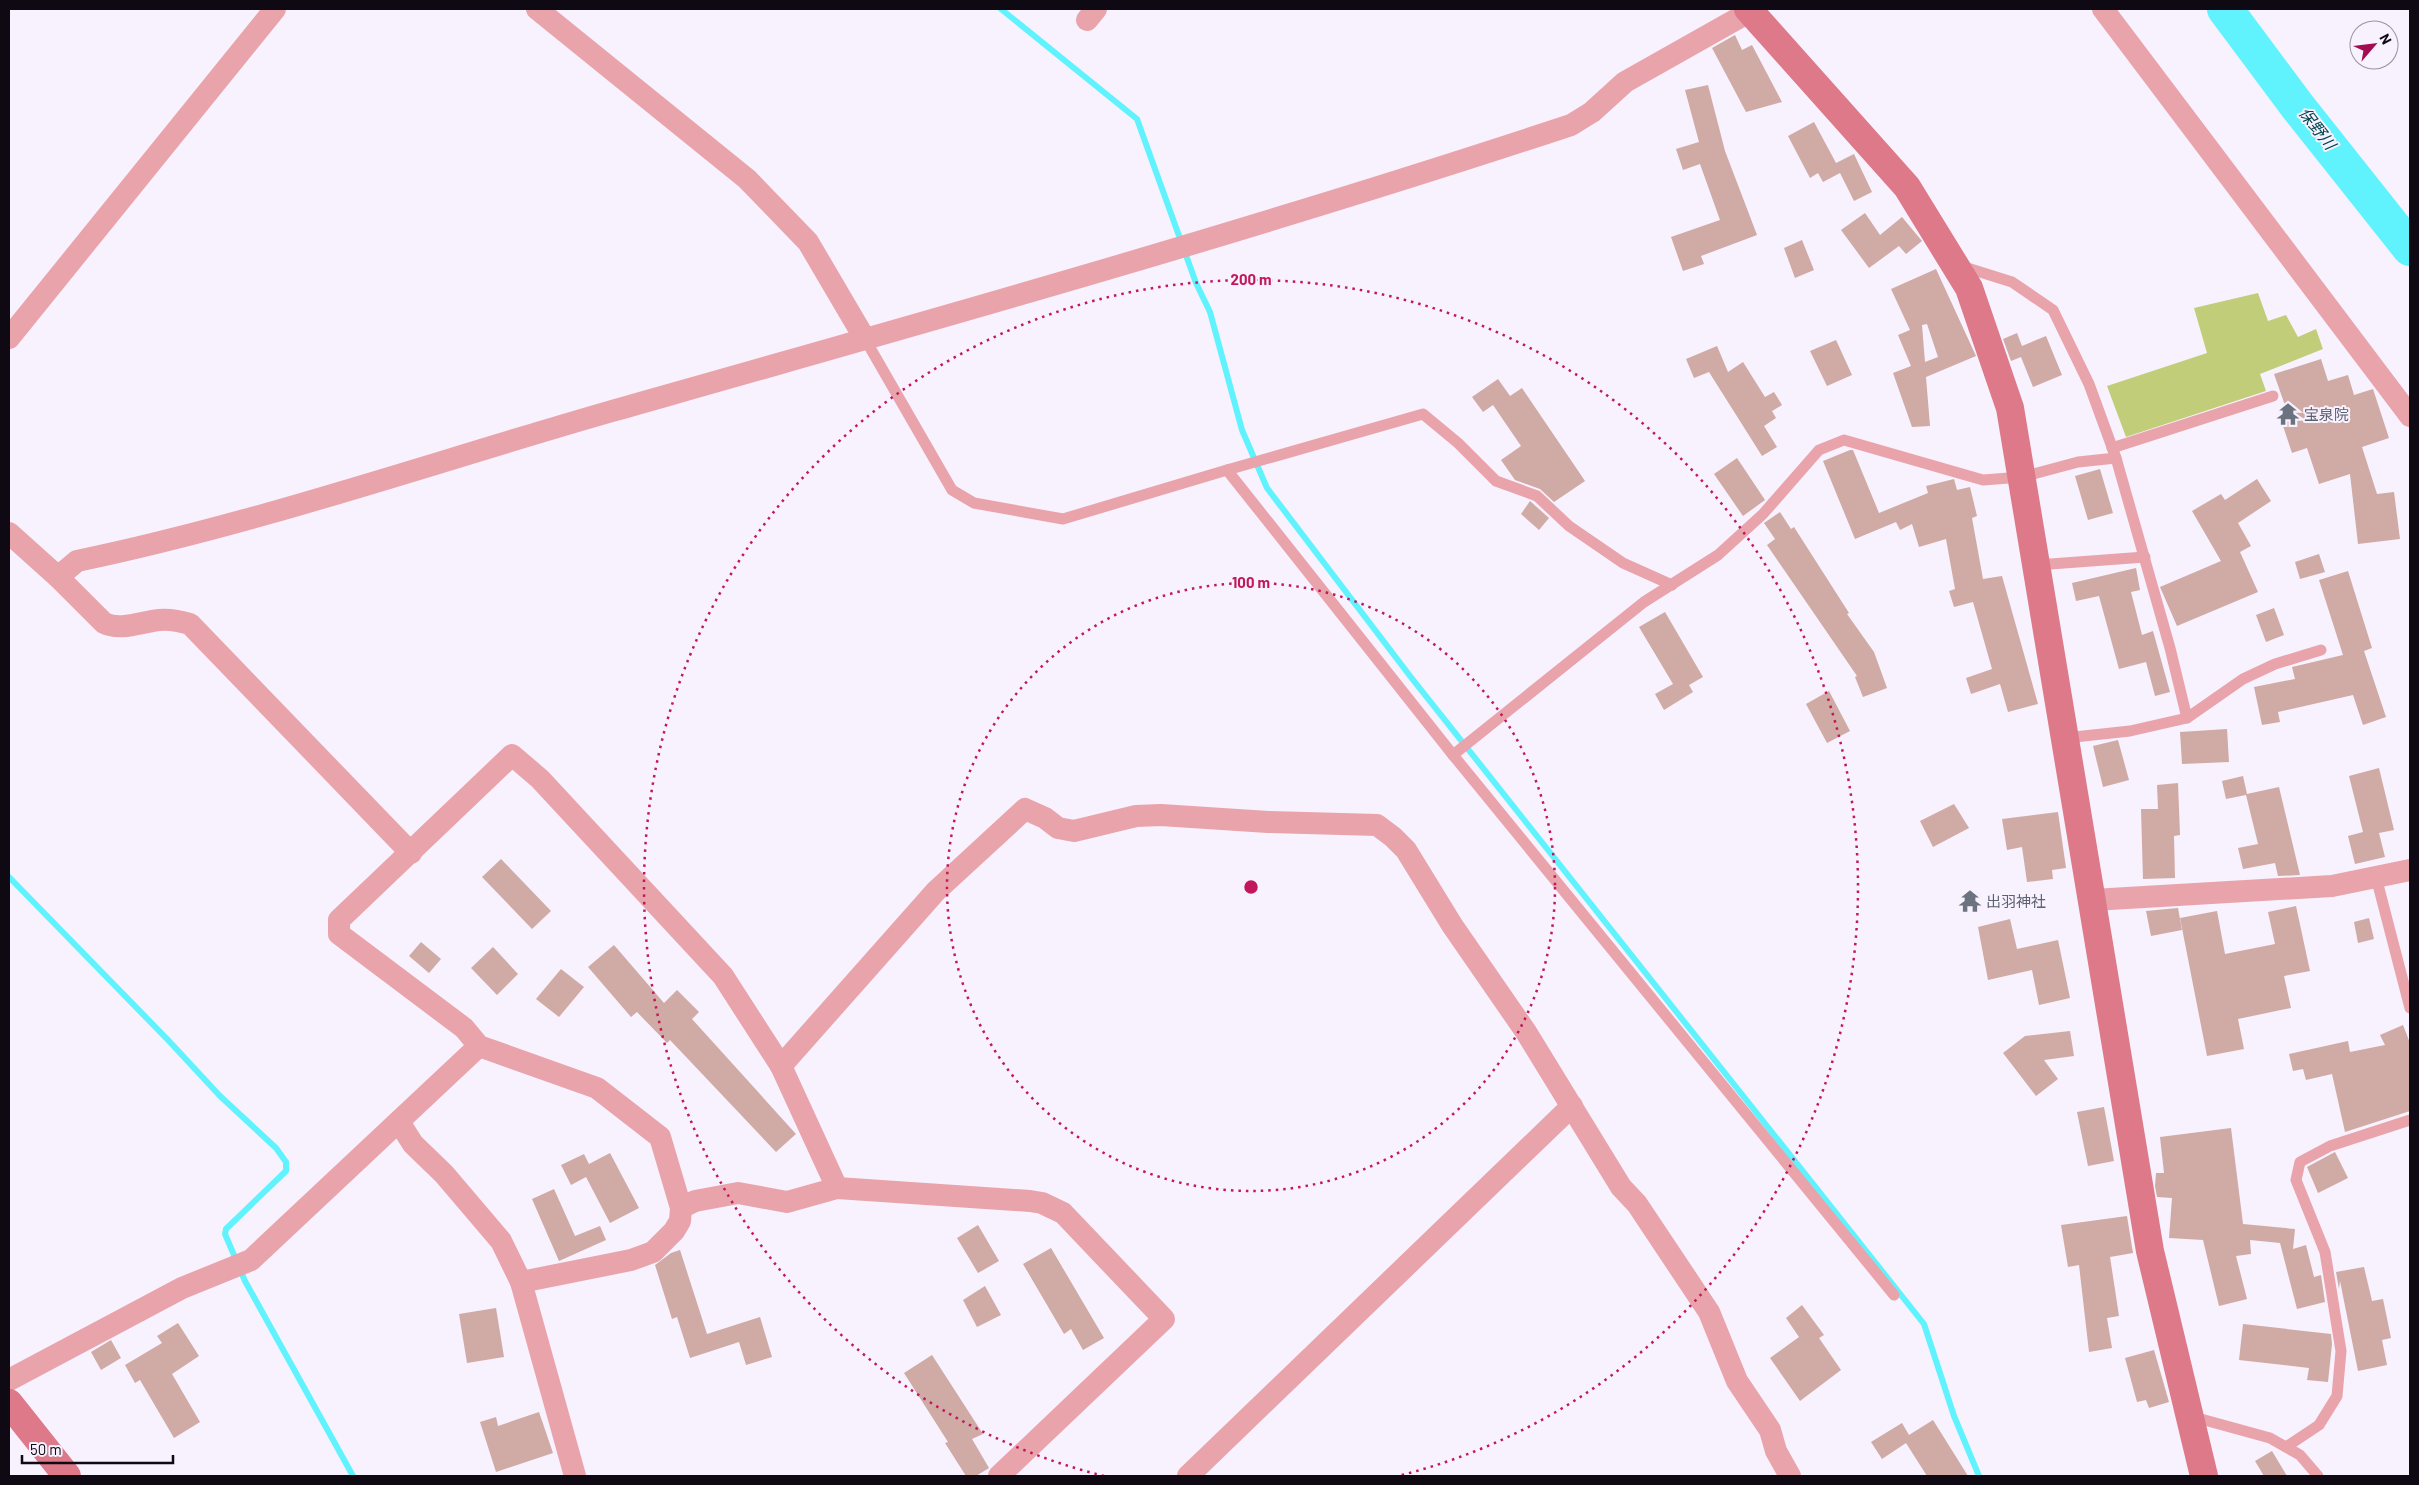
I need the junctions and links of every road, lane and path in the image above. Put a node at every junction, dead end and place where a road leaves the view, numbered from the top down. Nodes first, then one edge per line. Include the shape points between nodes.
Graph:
1 (274, 9) edge
2 (537, 9) edge
3 (2103, 9) edge
4 (1750, 10) edge
5 (1954, 263) junction
6 (9, 338) edge
7 (866, 339) junction
8 (2273, 396) dead end
9 (2410, 416) edge
10 (2114, 453) junction
11 (1227, 470) junction
12 (2022, 477) junction
13 (9, 533) edge
14 (2145, 557) junction
15 (2036, 565) junction
16 (58, 577) junction
17 (1672, 585) junction
18 (2321, 650) dead end
19 (2187, 718) junction
20 (2066, 738) junction
21 (1453, 755) junction
22 (411, 853) junction
23 (2410, 870) edge
24 (2376, 877) junction
25 (2092, 900) junction
26 (2410, 1008) edge
27 (479, 1046) junction
28 (781, 1066) junction
29 (1572, 1106) junction
30 (2410, 1120) edge
31 (399, 1122) junction
32 (837, 1188) junction
33 (681, 1208) junction
34 (521, 1282) junction
35 (1894, 1294) dead end
36 (9, 1380) edge
37 (9, 1402) edge
38 (2188, 1416) junction
39 (2286, 1447) junction
40 (1008, 1474) edge
41 (67, 1476) edge
42 (575, 1476) edge
43 (1188, 1476) edge
44 (1790, 1476) edge
45 (2204, 1476) edge
46 (2318, 1476) edge

1 - 6 street
2 - 7 street via 747,179 808,242
3 - 9 street
4 - 5 street via 1907,187
4 - 7 street via 1633,77 1592,112 1571,125 1394,184
5 - 10 lane via 2012,282 2054,310 2089,384
5 - 12 street via 1970,288 2010,408
7 - 11 lane via 952,490 974,503 1064,519
7 - 16 street via 523,436 262,515 78,561
8 - 10 lane
10 - 12 lane
10 - 14 lane
11 - 17 lane via 1423,414 1496,481 1537,496 1569,526 1623,563
11 - 21 lane
12 - 15 street
12 - 17 lane via 1983,480 1844,440 1819,450 1763,514 1718,555
13 - 16 street
14 - 15 lane
14 - 19 lane
15 - 20 street
16 - 22 street via 110,626 161,620 190,624
17 - 21 lane via 1644,602
18 - 19 lane via 2275,664 2243,679
19 - 20 lane via 2130,731
20 - 25 street
21 - 35 lane
22 - 27 street via 339,920 339,934 464,1028
22 - 28 street via 512,755 540,779 723,976
23 - 24 street
24 - 25 street via 2332,886
24 - 26 lane
25 - 38 street via 2150,1251
27 - 31 street
27 - 33 street via 598,1088 660,1137
28 - 29 street via 936,891 1025,809 1058,828 1074,831 1153,815 1357,823 1377,825 1406,850
28 - 32 street
29 - 43 street
29 - 44 street via 1621,1187 1637,1204 1709,1312 1741,1388 1770,1430 1776,1451
30 - 39 lane via 2330,1146 2300,1162 2296,1180 2325,1252 2341,1351 2337,1396 2319,1425
31 - 34 street via 413,1144 444,1174 501,1241
31 - 36 street via 250,1260 182,1288
32 - 33 street via 787,1202 738,1193 695,1201
32 - 40 street via 1042,1203 1063,1213 1164,1319
33 - 34 street via 680,1222 654,1252 632,1260
34 - 42 street
37 - 41 street
38 - 39 lane via 2270,1438
38 - 45 street
39 - 46 lane via 2300,1455

